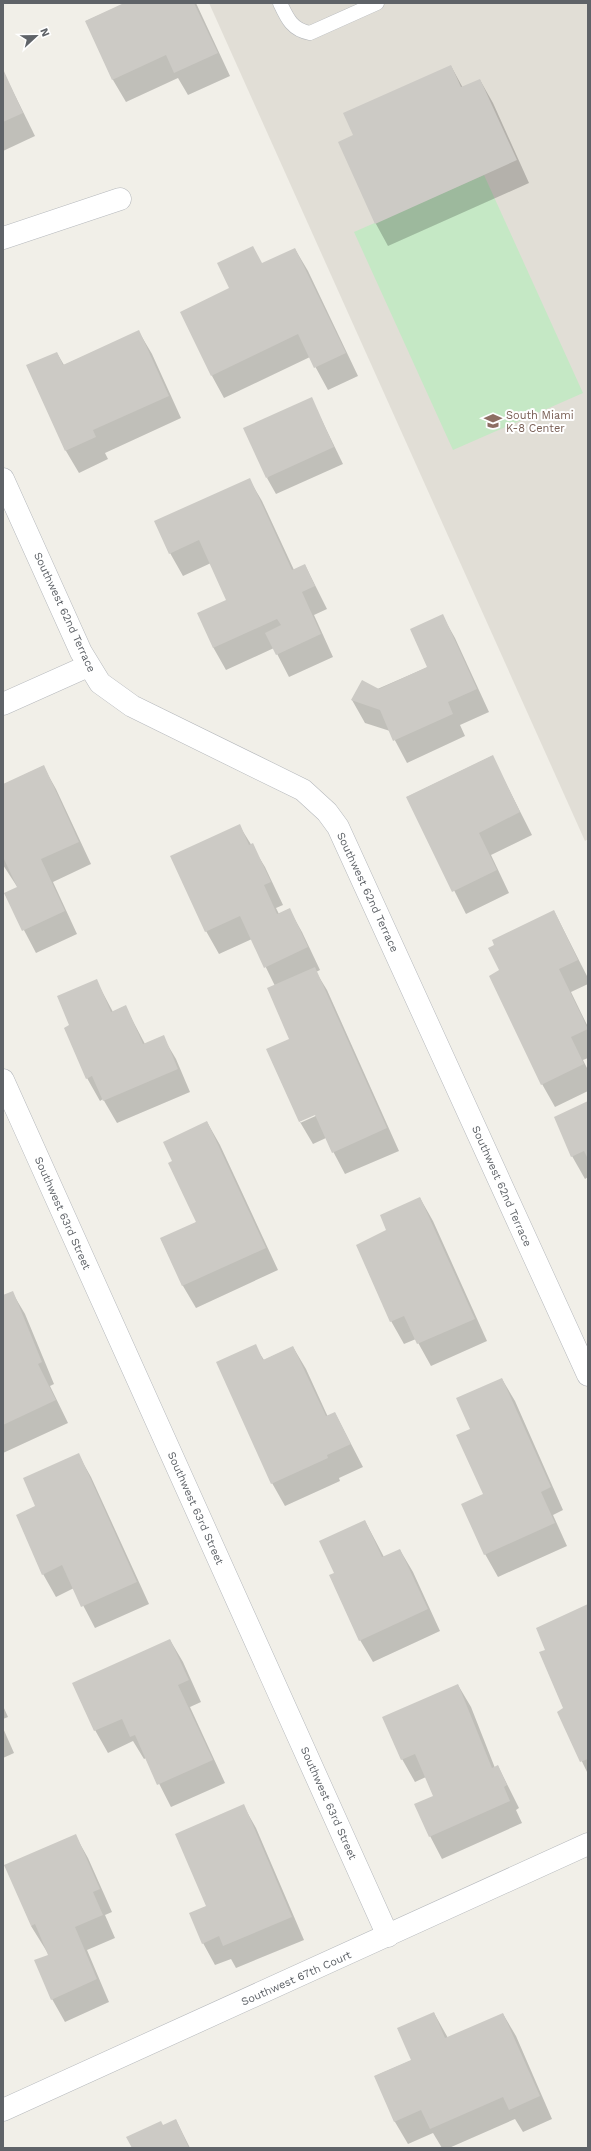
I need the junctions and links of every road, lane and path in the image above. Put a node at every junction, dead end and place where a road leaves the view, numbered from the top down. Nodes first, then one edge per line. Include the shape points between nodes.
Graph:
1 (280, 3) edge
2 (377, 3) edge
3 (120, 199) dead end
4 (3, 238) edge
5 (3, 478) edge
6 (88, 666) junction
7 (3, 704) edge
8 (3, 1080) edge
9 (588, 1375) edge
10 (588, 1844) edge
11 (388, 1936) junction
12 (3, 2110) edge

1 - 2 lane via 293,26 310,33
3 - 4 street
5 - 6 street, Southwest 62nd Terrace
6 - 7 street
6 - 9 street, Southwest 62nd Terrace via 100,683 126,703 286,780 315,799 334,822 351,853
8 - 11 street, Southwest 63rd Street
10 - 11 street, Southwest 67th Court
11 - 12 street, Southwest 67th Court

